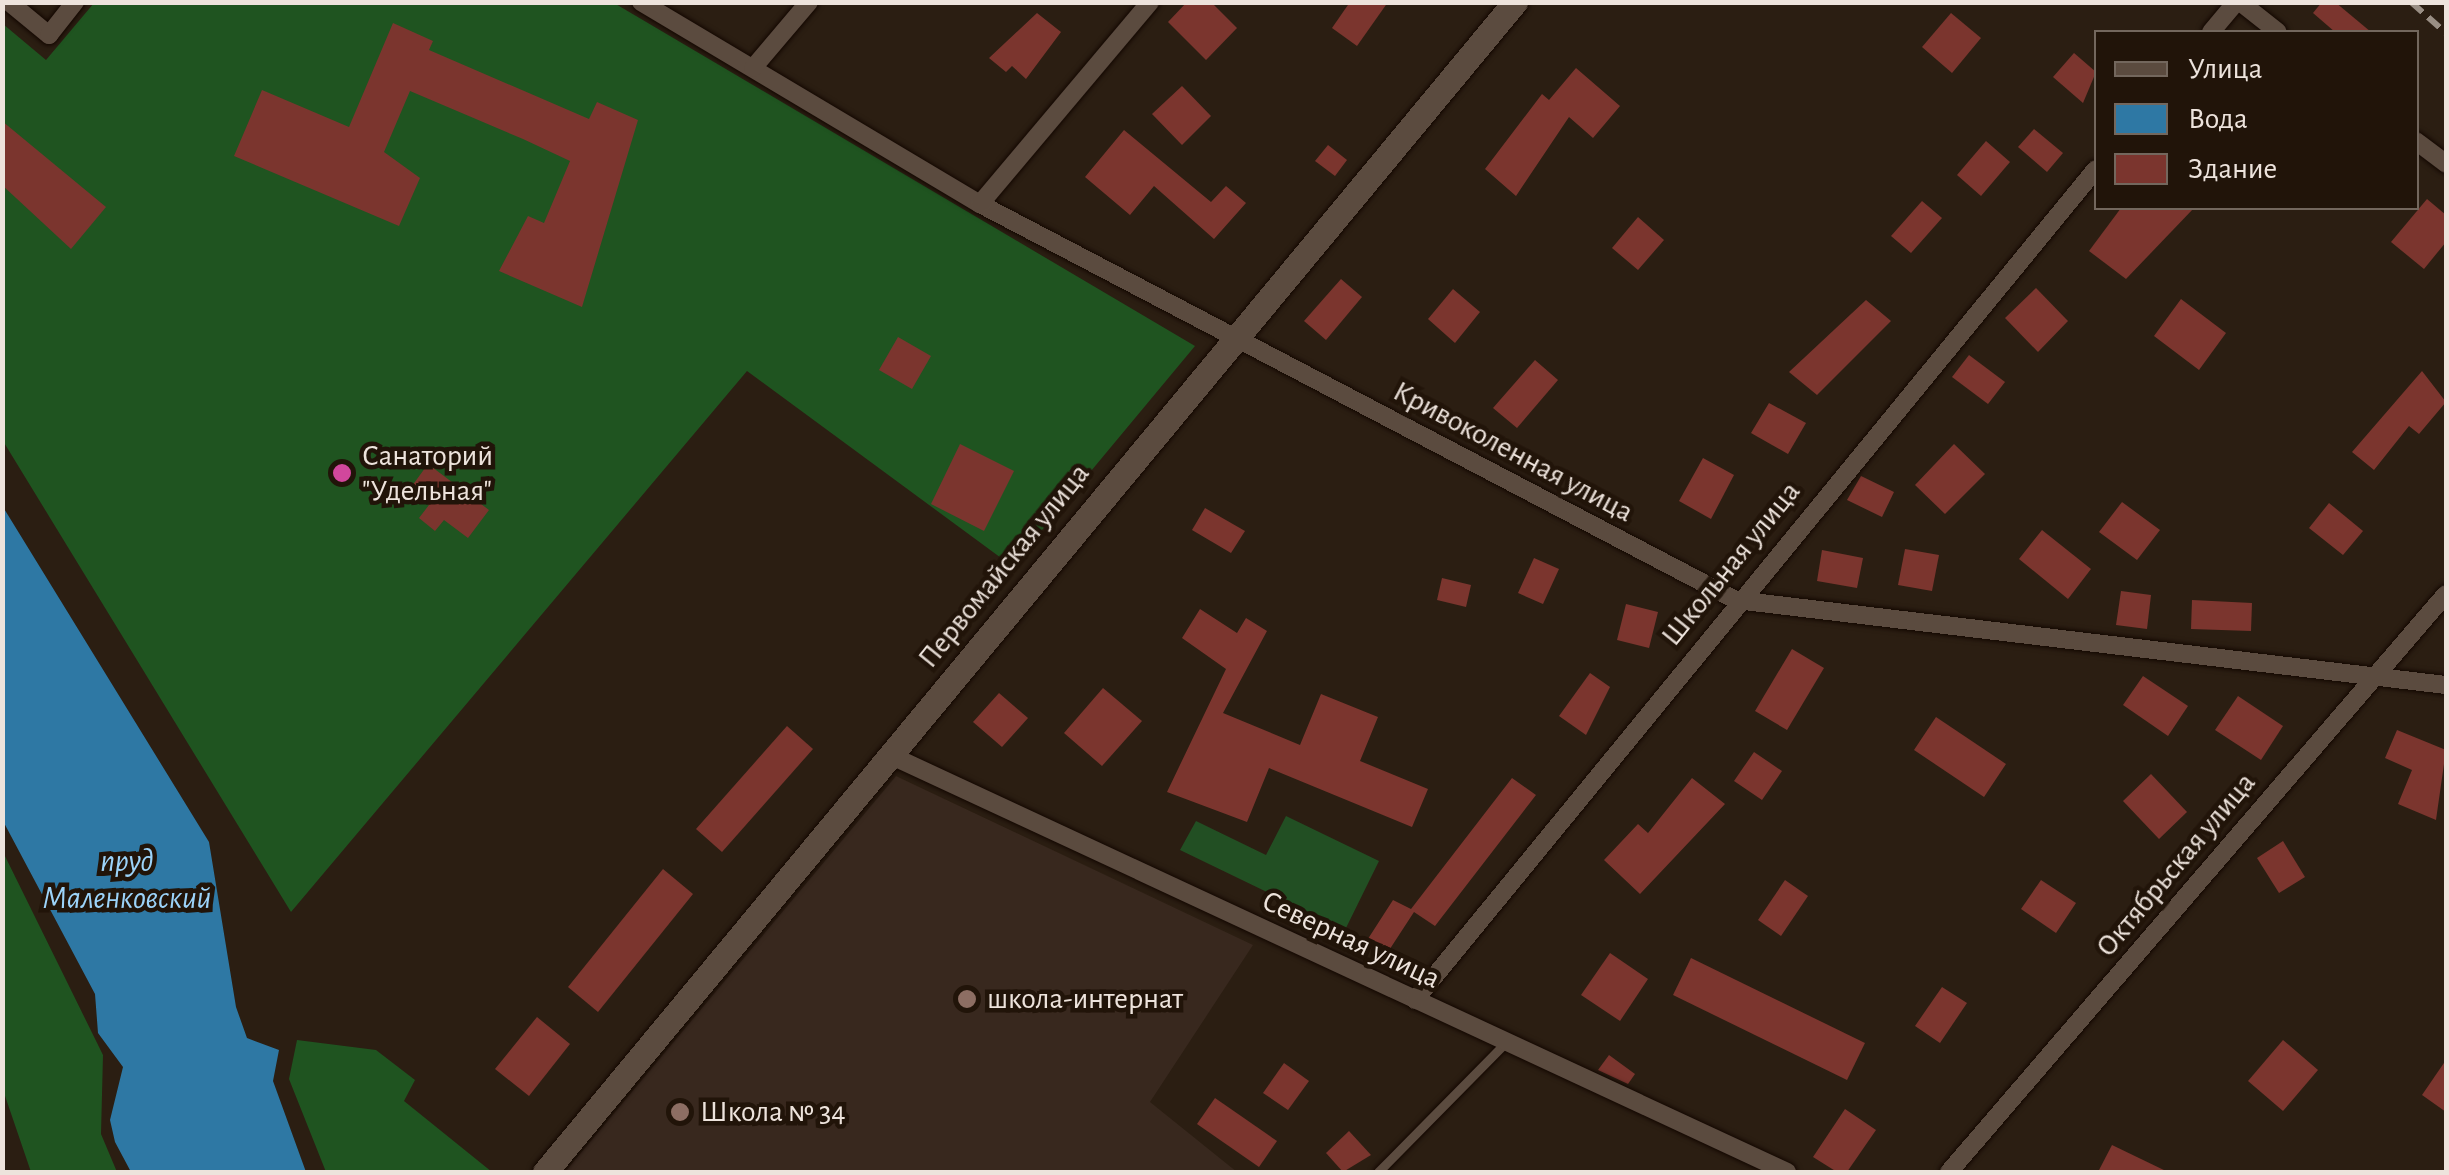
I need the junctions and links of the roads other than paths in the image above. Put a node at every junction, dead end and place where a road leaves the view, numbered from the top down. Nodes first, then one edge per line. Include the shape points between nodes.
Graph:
1 (9, 2) edge
2 (75, 2) edge
3 (642, 2) edge
4 (809, 2) edge
5 (1150, 2) edge
6 (1515, 2) edge
7 (2238, 2) edge
8 (2212, 30) edge
9 (2275, 30) edge
10 (753, 68) junction
11 (2419, 143) edge
12 (2446, 164) edge
13 (2094, 171) edge
14 (980, 204) junction
15 (1232, 334) junction
16 (2446, 594) edge
17 (1736, 600) junction
18 (2372, 675) junction
19 (2446, 685) edge
20 (892, 756) junction
21 (1415, 1000) junction
22 (1506, 1042) junction
23 (546, 1172) edge
24 (1378, 1172) edge
25 (1787, 1172) edge
26 (1948, 1172) edge

1 - 2 street via 49,35
3 - 10 street, Кривоколенная улица
4 - 10 street
5 - 14 street
6 - 15 main road, Первомайская улица
7 - 8 street
7 - 9 street
10 - 14 street, Кривоколенная улица
11 - 12 street
13 - 17 street, Школьная улица
14 - 15 street, Кривоколенная улица
15 - 17 street, Кривоколенная улица
15 - 20 main road, Первомайская улица
16 - 18 street, Октябрьская улица
17 - 18 street, Кривоколенная улица
17 - 21 street, Школьная улица
18 - 19 street, Кривоколенная улица
18 - 26 street, Октябрьская улица
20 - 21 street, Северная улица
20 - 23 main road, Первомайская улица
21 - 22 street, Северная улица
22 - 24 lane
22 - 25 street, Северная улица

